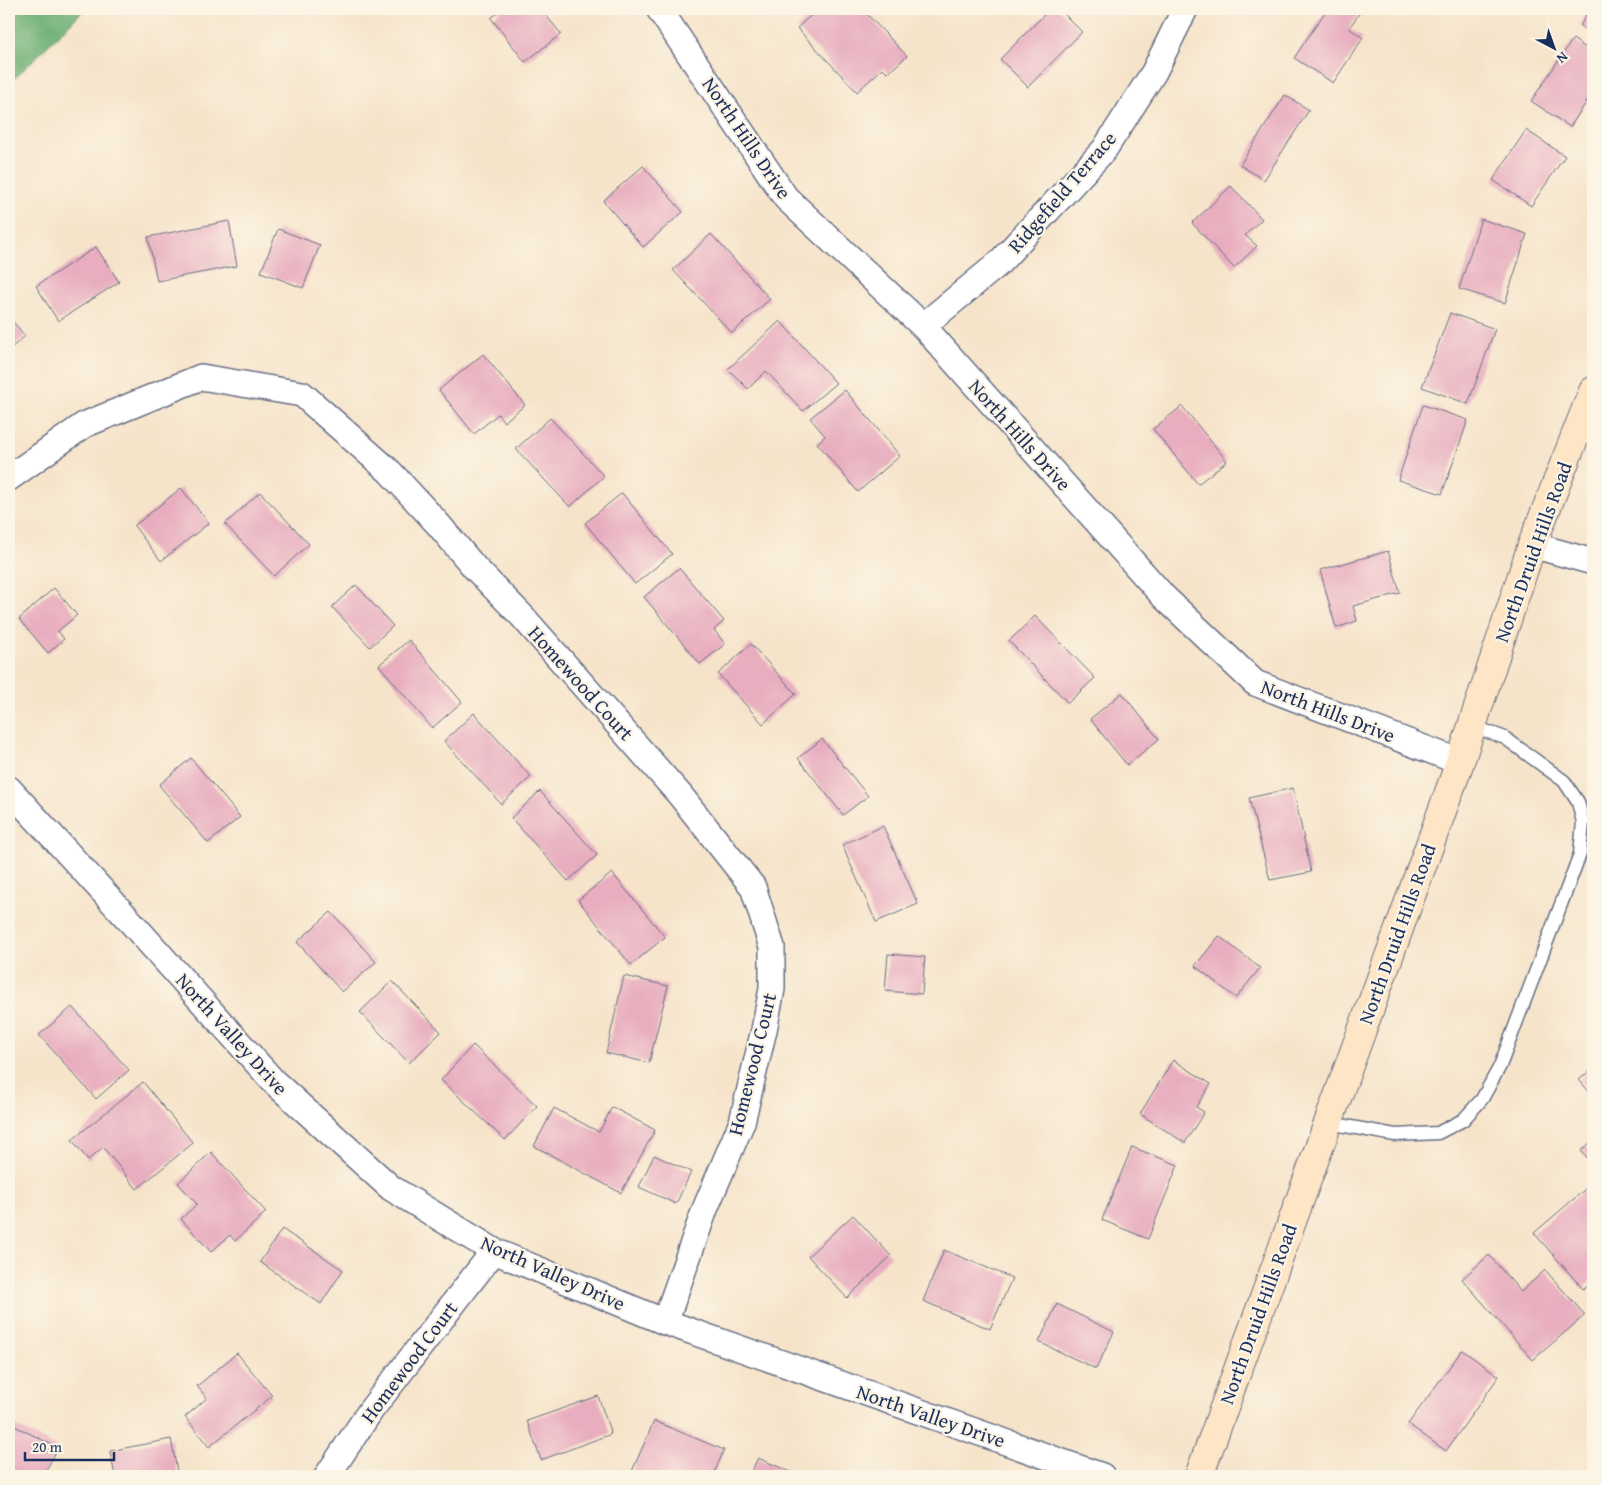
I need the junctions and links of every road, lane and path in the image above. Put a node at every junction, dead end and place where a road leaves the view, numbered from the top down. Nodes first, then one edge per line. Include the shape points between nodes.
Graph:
1 (659, 9) edge
2 (1185, 9) edge
3 (924, 326) junction
4 (1593, 390) edge
5 (9, 478) edge
6 (1532, 545) junction
7 (1593, 562) edge
8 (1472, 726) junction
9 (1460, 762) junction
10 (9, 789) edge
11 (1329, 1123) junction
12 (494, 1251) junction
13 (665, 1322) junction
14 (327, 1476) edge
15 (1102, 1476) edge
16 (1199, 1476) edge

1 - 3 street, North Hills Drive via 786,198
2 - 3 street, Ridgefield Terrace via 1154,72 1104,150 998,264
3 - 9 street, North Hills Drive via 1164,597 1255,683
4 - 6 main road, North Druid Hills Road
5 - 13 street, Homewood Court via 84,425 201,377 302,394 390,472 522,616 680,795 753,888 772,947 772,989 764,1030 742,1122 705,1209
6 - 7 street
6 - 8 main road, North Druid Hills Road
8 - 9 main road, North Druid Hills Road
8 - 11 lane via 1505,738 1564,781 1578,802 1583,822 1580,854 1500,1066 1482,1099 1463,1120 1438,1133 1395,1135
9 - 11 main road, North Druid Hills Road
10 - 12 street, North Valley Drive via 274,1082 391,1188
11 - 16 main road, North Druid Hills Road
12 - 13 street, North Valley Drive
12 - 14 street, Homewood Court via 370,1410
13 - 15 street, North Valley Drive

